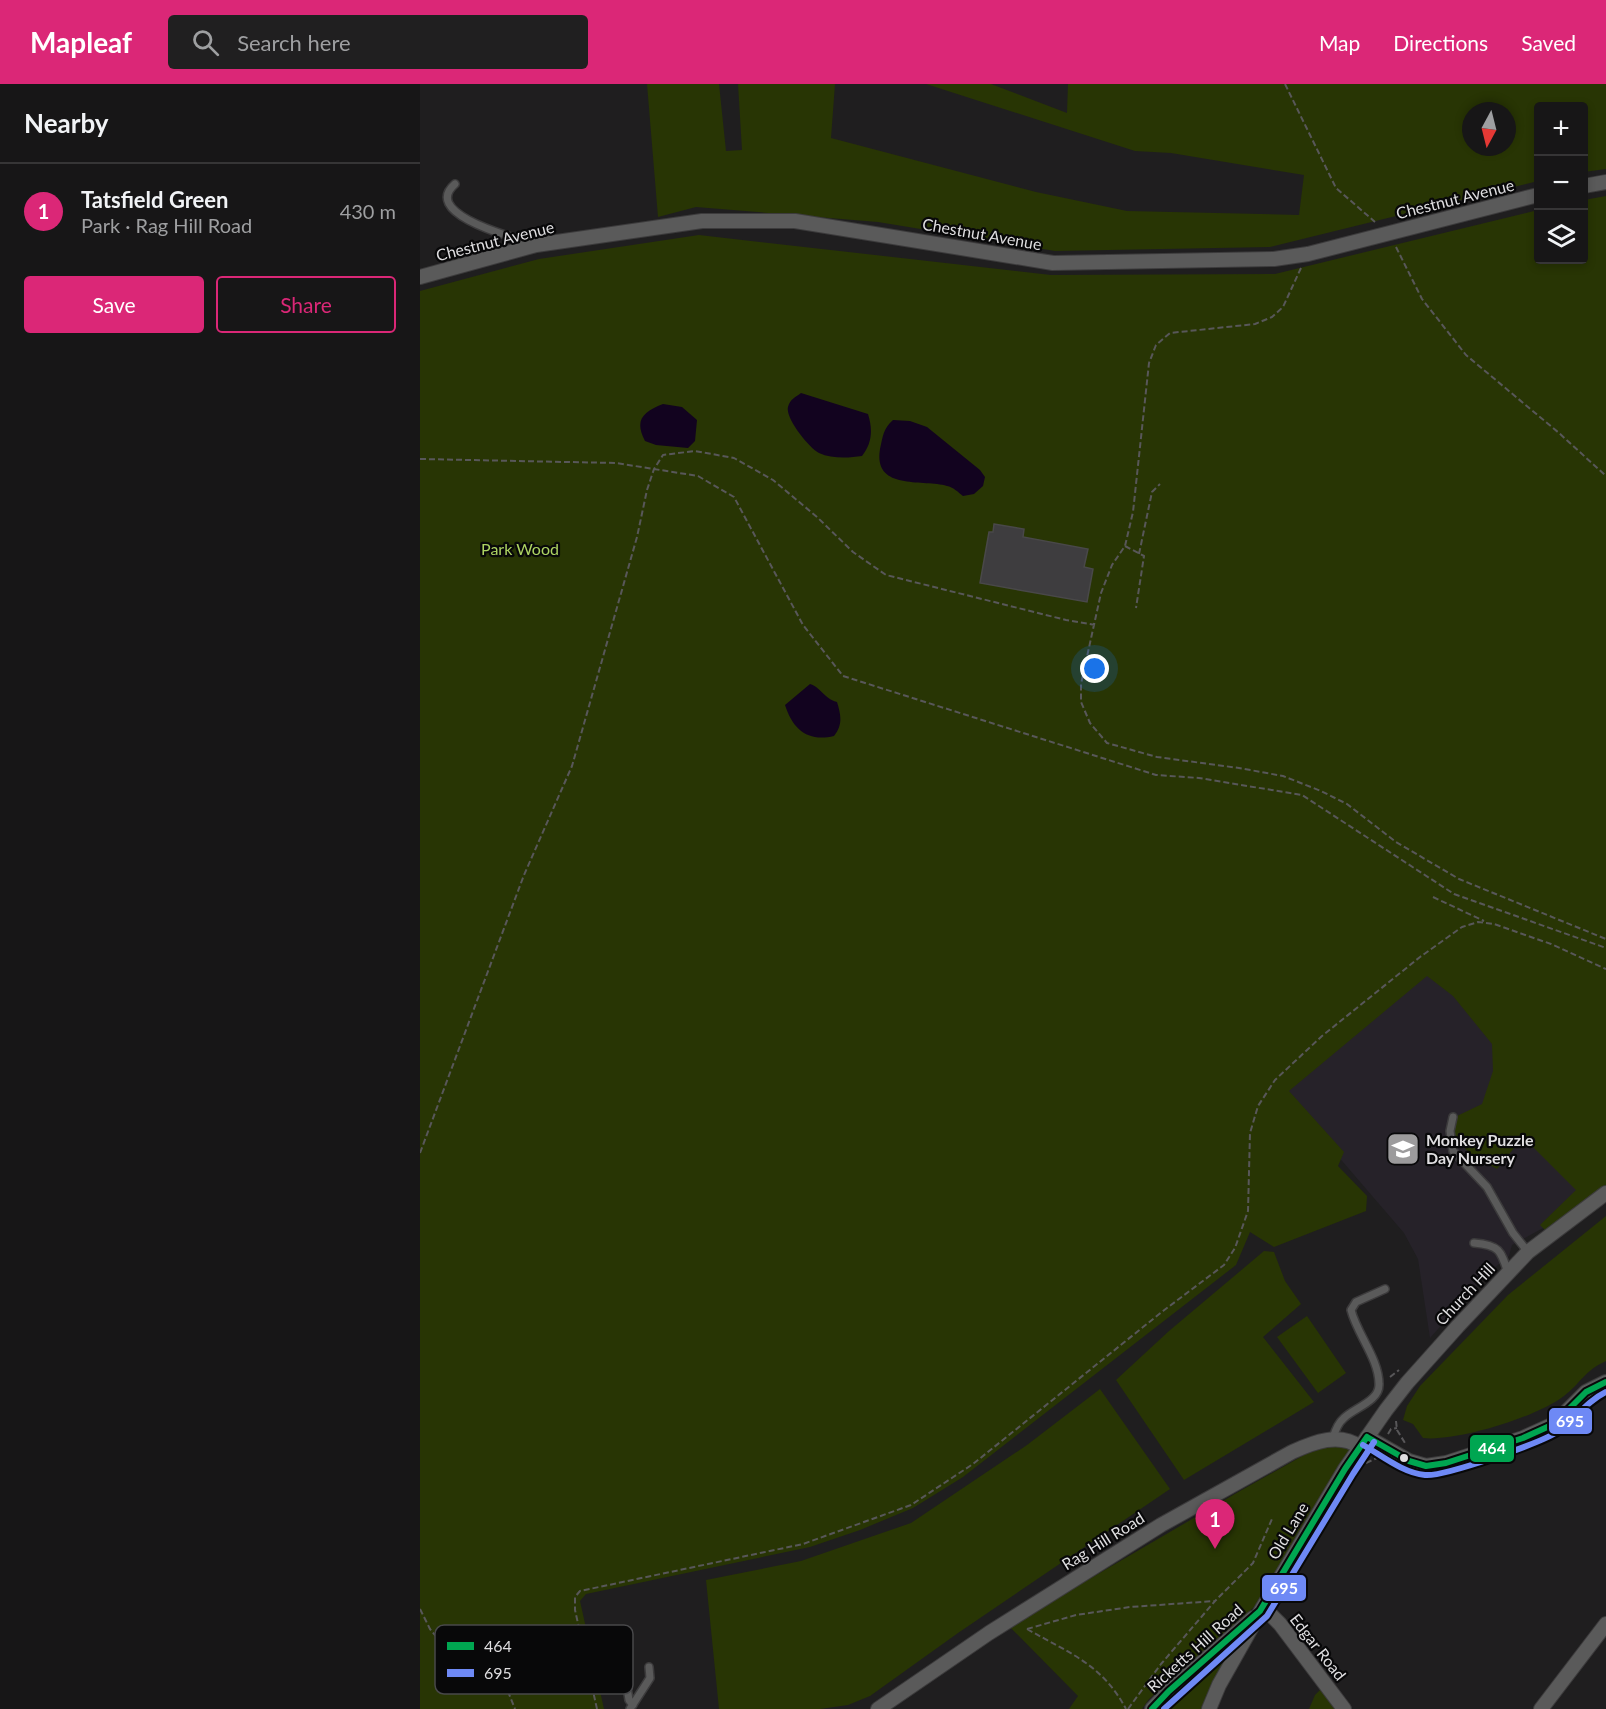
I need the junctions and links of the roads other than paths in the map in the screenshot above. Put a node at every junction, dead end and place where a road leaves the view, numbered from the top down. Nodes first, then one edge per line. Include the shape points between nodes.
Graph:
1 (1606, 182) edge
2 (455, 184) dead end
3 (1588, 185) edge
4 (1534, 196) edge
5 (536, 245) junction
6 (420, 277) edge
7 (1453, 1117) dead end
8 (1606, 1194) edge
9 (1474, 1243) dead end
10 (1528, 1252) junction
11 (1508, 1273) junction
12 (1385, 1289) dead end
13 (1606, 1382) edge
14 (1333, 1438) junction
15 (1364, 1442) junction
16 (1261, 1609) junction
17 (1606, 1624) edge
18 (649, 1667) dead end
19 (631, 1707) edge
20 (878, 1709) edge
21 (1152, 1709) edge
22 (1209, 1709) edge
23 (1344, 1709) edge
24 (1541, 1709) edge

1 - 3 street
2 - 5 lane via 446,198 452,210 477,224
4 - 5 street, Chestnut Avenue via 1308,254 1274,259 1053,262 795,221 702,221
5 - 6 street, Chestnut Avenue
7 - 10 lane via 1453,1151 1487,1187
8 - 10 street, Church Hill
9 - 11 lane via 1497,1248
10 - 11 street, Church Hill
11 - 15 street, Church Hill via 1407,1383
12 - 14 lane via 1356,1302 1351,1310 1380,1385 1377,1392 1343,1418
13 - 15 street via 1586,1392 1554,1424 1446,1463 1426,1466
14 - 15 street
14 - 20 street, Rag Hill Road via 1292,1452 1161,1524
15 - 16 street, Old Lane
16 - 21 street, Ricketts Hill Road
16 - 22 street, Old Lane
16 - 23 street, Edgar Road via 1280,1624
17 - 24 street
18 - 19 lane via 650,1678

